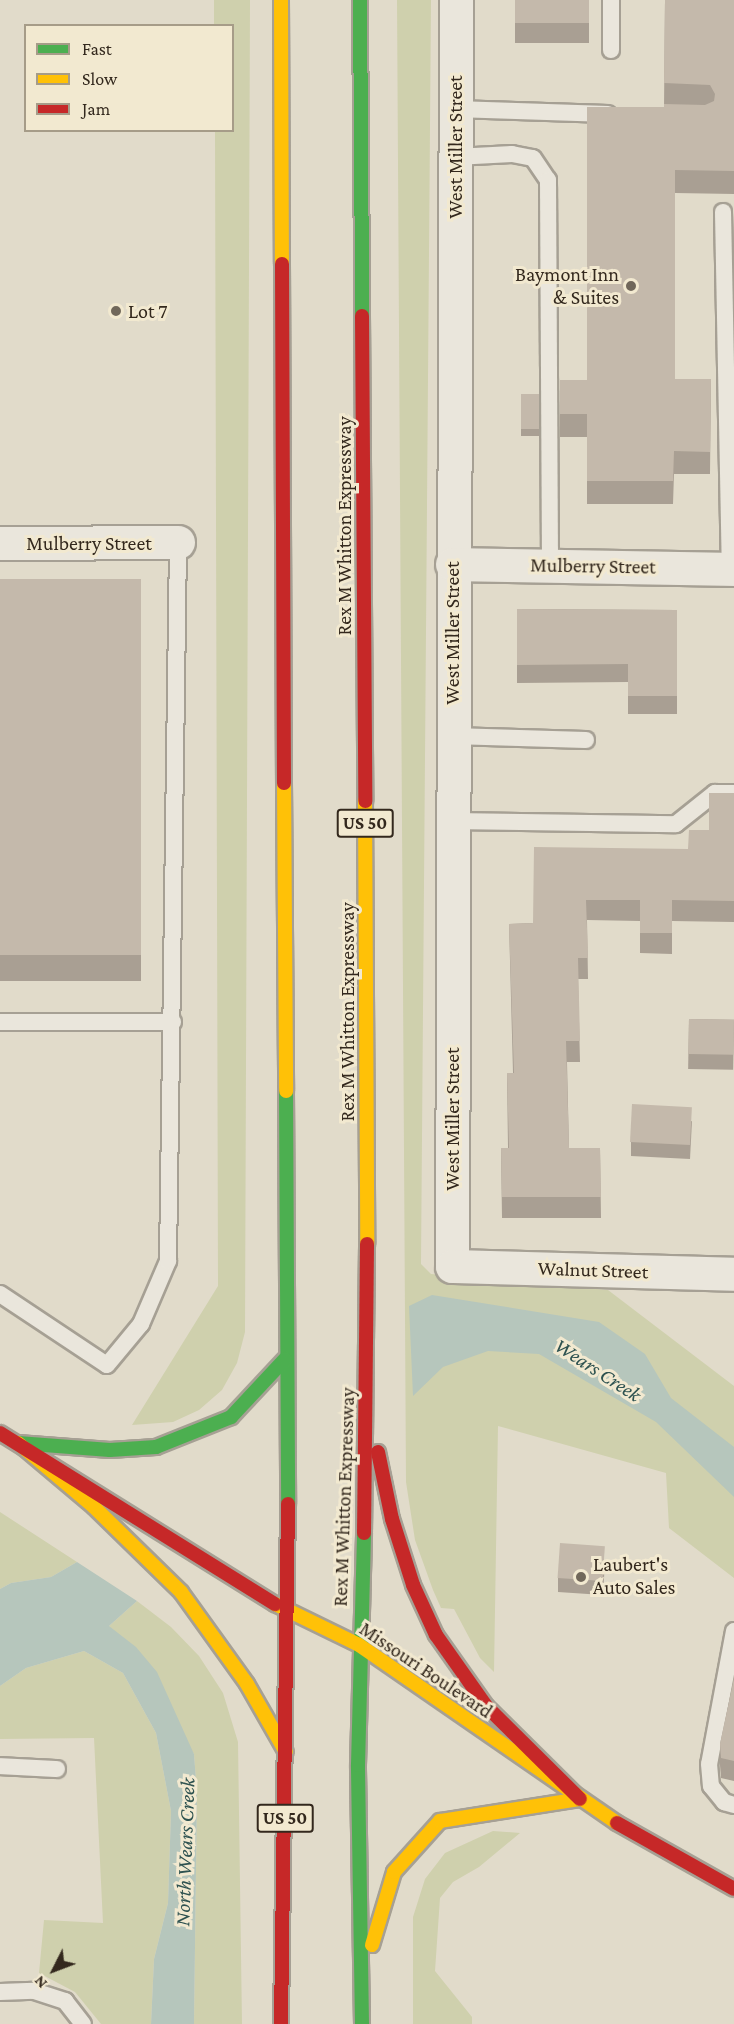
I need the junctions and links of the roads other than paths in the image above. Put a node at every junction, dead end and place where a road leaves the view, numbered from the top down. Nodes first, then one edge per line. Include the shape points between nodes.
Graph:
1 (281, 0) edge
2 (360, 0) edge
3 (456, 0) edge
4 (611, 0) edge
5 (611, 51) dead end
6 (455, 109) junction
7 (622, 114) edge
8 (455, 157) junction
9 (723, 212) dead end
10 (178, 542) joint
11 (0, 543) edge
12 (452, 564) junction
13 (550, 566) junction
14 (732, 569) edge
15 (452, 736) junction
16 (586, 740) dead end
17 (734, 793) edge
18 (452, 821) junction
19 (0, 1022) edge
20 (173, 1022) junction
21 (452, 1266) joint
22 (734, 1274) edge
23 (0, 1293) edge
24 (285, 1359) junction
25 (368, 1403) junction
26 (0, 1433) edge
27 (18, 1443) junction
28 (288, 1612) junction
29 (734, 1631) edge
30 (359, 1645) junction
31 (286, 1753) junction
32 (0, 1766) edge
33 (57, 1769) dead end
34 (580, 1799) junction
35 (734, 1805) edge
36 (734, 1889) edge
37 (364, 1971) junction
38 (0, 1992) edge
39 (83, 2024) edge
40 (281, 2024) edge
41 (362, 2024) edge

1 - 24 main road, US 50
2 - 25 main road, Rex M Whitton Expressway / US 50
3 - 6 street, West Miller Street
4 - 5 lane
6 - 7 lane
6 - 8 street, West Miller Street
8 - 12 street, West Miller Street
8 - 13 lane via 512,154 533,158 548,180
9 - 14 lane
10 - 11 street, Mulberry Street
10 - 20 lane
12 - 13 street, Mulberry Street
12 - 15 street, West Miller Street
13 - 14 street, Mulberry Street
15 - 16 lane
15 - 18 street, West Miller Street
17 - 18 lane via 715,793 676,824
18 - 21 street, West Miller Street
19 - 20 lane
20 - 23 lane via 168,1261 141,1324 107,1365
21 - 22 street, Walnut Street
24 - 27 main road via 231,1417 156,1447 110,1450
24 - 28 main road, US 50
25 - 30 main road, Rex M Whitton Expressway / US 50
25 - 34 main road via 392,1519 413,1585 436,1635 486,1706
26 - 27 main road, Missouri Boulevard
27 - 28 main road, Missouri Boulevard
27 - 31 main road via 94,1507 181,1592 247,1684
28 - 30 main road, Missouri Boulevard
28 - 31 main road, US 50
29 - 35 lane via 709,1764 711,1786 724,1802
30 - 34 main road, Missouri Boulevard
30 - 37 main road, Rex M Whitton Expressway / US 50
31 - 40 main road, US 50
32 - 33 lane
34 - 36 main road, Missouri Boulevard via 661,1851
34 - 37 main road via 440,1821 394,1872
37 - 41 main road, Rex M Whitton Expressway / US 50
38 - 39 lane via 34,1991 65,2001

